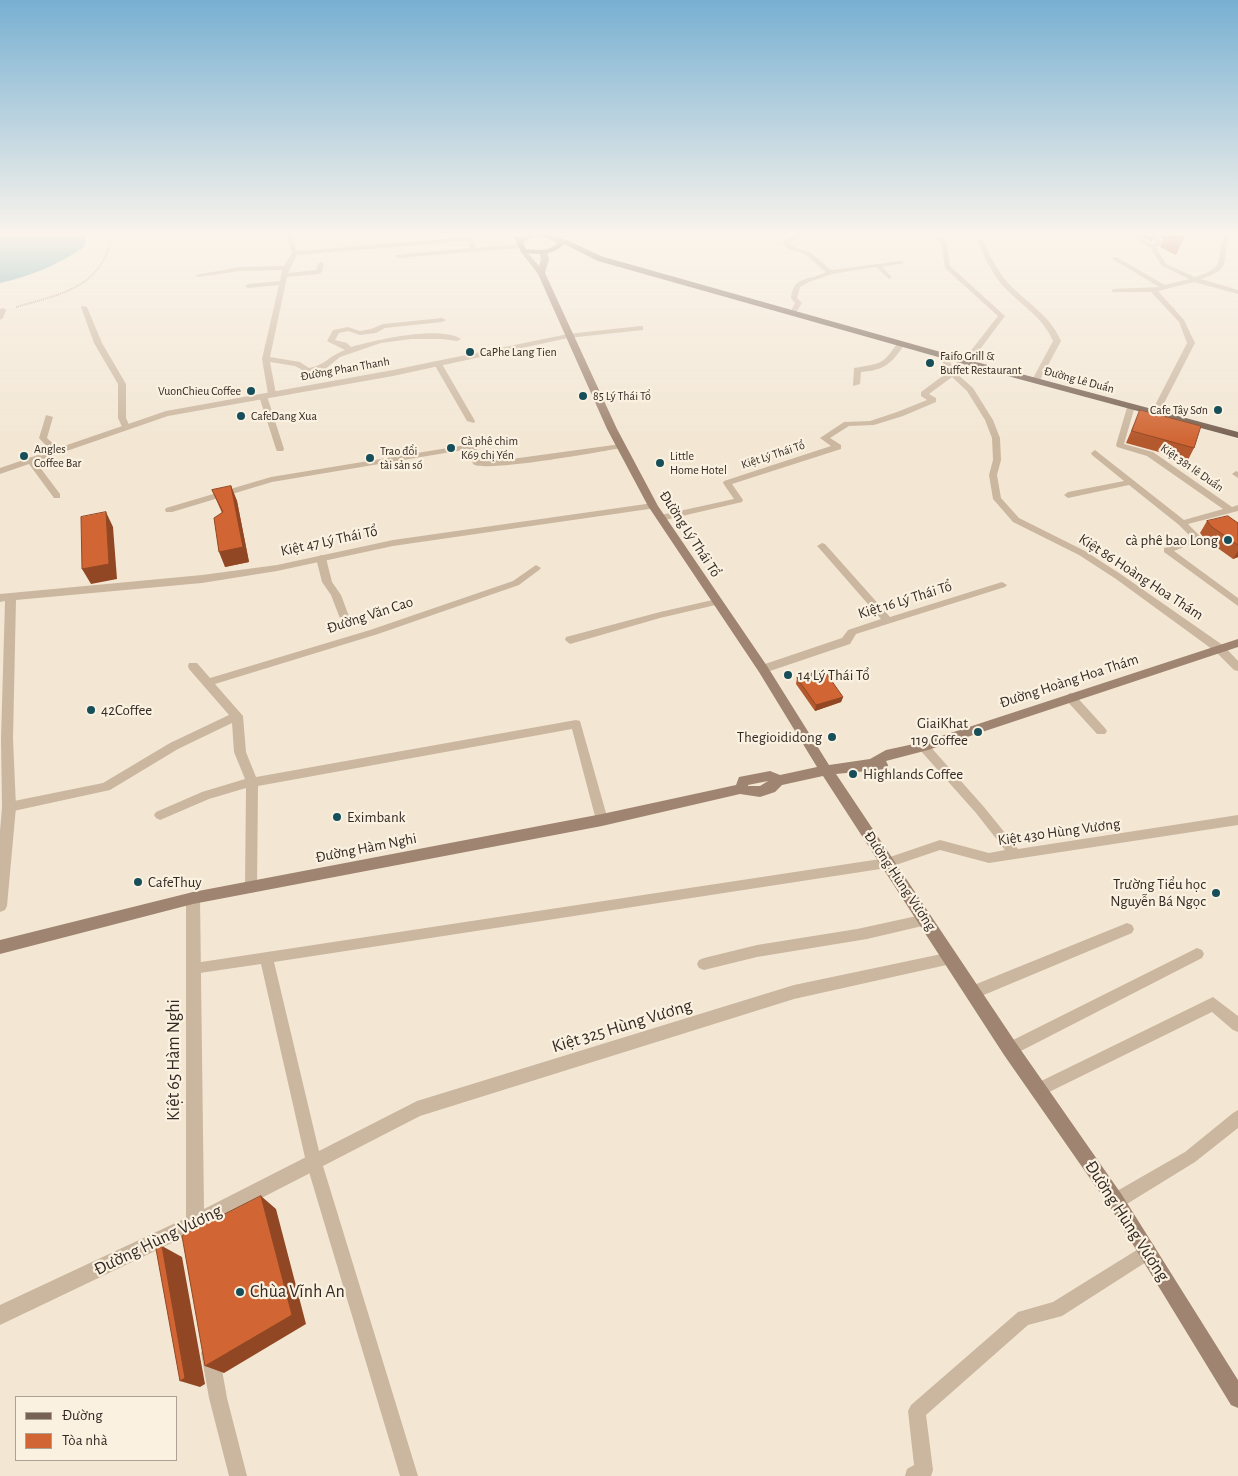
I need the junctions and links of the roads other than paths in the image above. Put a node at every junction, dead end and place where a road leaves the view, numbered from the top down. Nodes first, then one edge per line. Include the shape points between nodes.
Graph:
1 (278, 304) edge
2 (554, 304) edge
3 (760, 304) edge
4 (798, 304) edge
5 (988, 304) edge
6 (1027, 304) edge
7 (1166, 304) edge
8 (84, 307) dead end
9 (793, 313) junction
10 (442, 320) dead end
11 (640, 328) dead end
12 (568, 336) junction
13 (457, 339) dead end
14 (902, 344) junction
15 (351, 351) junction
16 (943, 356) junction
17 (266, 359) junction
18 (966, 362) junction
19 (438, 364) junction
20 (952, 373) junction
21 (1036, 380) junction
22 (856, 384) dead end
23 (267, 395) junction
24 (1131, 406) junction
25 (1155, 413) junction
26 (49, 417) dead end
27 (471, 421) dead end
28 (126, 427) junction
29 (1238, 435) edge
30 (621, 446) junction
31 (280, 449) dead end
32 (56, 451) junction
33 (1095, 453) dead end
34 (30, 460) junction
35 (0, 471) edge
36 (1130, 482) junction
37 (1068, 495) dead end
38 (57, 496) dead end
39 (653, 506) junction
40 (1234, 508) edge
41 (169, 510) dead end
42 (660, 518) junction
43 (1182, 523) junction
44 (822, 546) dead end
45 (321, 558) junction
46 (536, 568) dead end
47 (1002, 585) dead end
48 (6, 597) edge
49 (717, 602) junction
50 (1238, 603) edge
51 (345, 619) dead end
52 (888, 621) junction
53 (570, 640) dead end
54 (1238, 643) edge
55 (1220, 649) junction
56 (193, 666) dead end
57 (1238, 667) edge
58 (764, 669) junction
59 (209, 682) junction
60 (1070, 697) junction
61 (237, 716) junction
62 (1101, 731) dead end
63 (924, 747) junction
64 (826, 770) junction
65 (252, 782) junction
66 (9, 807) junction
67 (160, 815) dead end
68 (602, 820) junction
69 (1238, 820) edge
70 (1015, 854) junction
71 (887, 864) junction
72 (251, 887) junction
73 (192, 898) junction
74 (0, 906) edge
75 (926, 920) junction
76 (1127, 929) dead end
77 (0, 947) edge
78 (1197, 954) dead end
79 (266, 958) junction
80 (952, 958) junction
81 (704, 964) dead end
82 (193, 968) junction
83 (974, 992) junction
84 (1238, 1025) edge
85 (1010, 1049) junction
86 (1038, 1090) junction
87 (1238, 1118) edge
88 (314, 1162) junction
89 (1116, 1201) junction
90 (191, 1224) junction
91 (190, 1245) edge
92 (1148, 1251) junction
93 (0, 1315) edge
94 (208, 1340) edge
95 (1238, 1398) edge
96 (238, 1476) edge
97 (409, 1476) edge
98 (914, 1476) edge

1 - 17 lane
2 - 12 street, Đường Lý Thái Tổ
3 - 9 main road, Đường Lê Duẩn
4 - 9 lane
5 - 18 lane via 1002,316
6 - 21 lane via 1057,341
7 - 25 lane via 1182,320 1191,342
8 - 28 lane via 109,364 122,384 122,418
9 - 14 main road, Đường Lê Duẩn
10 - 15 lane via 383,326 360,333 348,329 336,332 331,341
11 - 12 street, Đường Phan Thanh
12 - 19 street, Đường Phan Thanh
12 - 30 street, Đường Lý Thái Tổ
13 - 15 lane via 406,337 363,345
14 - 16 main road, Đường Lê Duẩn
14 - 22 lane via 881,369 857,370
15 - 17 lane via 335,356 323,368 308,371 297,364
16 - 18 main road, Đường Lê Duẩn
16 - 20 lane
17 - 23 lane
18 - 21 main road, Đường Lê Duẩn
19 - 23 street, Đường Phan Thanh
19 - 27 lane
20 - 42 lane, Kiệt Lý Thái Tổ via 924,394 933,400 871,423 847,424 824,438 838,447 727,483 739,500
20 - 55 lane, Kiệt 86 Hoàng Hoa Thám via 970,390 989,420 996,438 997,460 993,476 997,499 1016,520 1082,553
21 - 24 main road, Đường Lê Duẩn
23 - 28 street, Đường Phan Thanh via 166,414
23 - 31 lane
24 - 25 main road, Đường Lê Duẩn
24 - 40 lane, Kiệt 381 lê Duẩn via 1120,445 1150,454
25 - 29 main road, Đường Lê Duẩn
26 - 32 lane via 44,438
28 - 32 street, Đường Phan Thanh
30 - 39 street, Đường Lý Thái Tổ
30 - 41 lane via 477,464 472,446 272,480
32 - 34 street, Đường Phan Thanh
33 - 36 lane
34 - 35 street, Đường Phan Thanh
34 - 38 lane
36 - 37 lane
36 - 43 lane
39 - 42 street, Đường Lý Thái Tổ
39 - 45 street, Kiệt 47 Lý Thái Tổ via 393,543
40 - 43 lane
42 - 49 street, Đường Lý Thái Tổ
43 - 50 lane via 1198,538 1167,550
44 - 52 lane
45 - 48 street, Kiệt 47 Lý Thái Tổ via 202,579
45 - 51 lane via 327,582
46 - 59 lane, Đường Văn Cao via 516,582 384,629
47 - 52 lane, Kiệt 16 Lý Thái Tổ
48 - 66 street
49 - 53 lane
49 - 58 street, Đường Lý Thái Tổ
52 - 58 lane, Kiệt 16 Lý Thái Tổ via 852,632 846,641
54 - 55 street, Đường Hoàng Hoa Thám
55 - 57 lane, Kiệt 86 Hoàng Hoa Thám
55 - 60 street, Đường Hoàng Hoa Thám
56 - 59 lane
58 - 64 street, Đường Lý Thái Tổ
59 - 61 lane
60 - 62 lane
60 - 63 street, Đường Hoàng Hoa Thám
61 - 65 lane via 240,752
61 - 66 lane via 174,746 106,787
63 - 64 street, Đường Hoàng Hoa Thám via 883,765
63 - 70 lane
64 - 68 street, Đường Hàm Nghi via 778,781 774,787 750,793 740,789
64 - 71 street, Đường Hùng Vương
65 - 67 lane via 206,795
65 - 68 lane via 576,724
65 - 72 lane
66 - 74 street
68 - 72 street, Đường Hàm Nghi
69 - 70 lane, Kiệt 430 Hùng Vương
70 - 71 lane, Kiệt 430 Hùng Vương via 989,858 940,845
71 - 75 street, Đường Hùng Vương
71 - 79 lane, Kiệt 430 Hùng Vương
72 - 73 street, Đường Hàm Nghi
73 - 77 street, Đường Hàm Nghi
73 - 82 street, Kiệt 65 Hàm Nghi
75 - 80 street, Đường Hùng Vương
75 - 81 lane via 849,937 731,955
76 - 83 lane
78 - 85 lane
79 - 82 lane, Kiệt 430 Hùng Vương
79 - 88 lane
80 - 83 street, Đường Hùng Vương
80 - 88 lane, Kiệt 325 Hùng Vương via 794,992 417,1109
82 - 90 street, Kiệt 65 Hàm Nghi
83 - 85 street, Đường Hùng Vương
84 - 86 lane via 1213,1004
85 - 86 street, Đường Hùng Vương
86 - 89 street, Đường Hùng Vương
87 - 89 lane via 1190,1157
88 - 90 street, Đường Hùng Vương
88 - 97 lane
89 - 92 street, Đường Hùng Vương
90 - 91 lane
90 - 93 street, Đường Hùng Vương
92 - 95 street, Đường Hùng Vương
92 - 98 lane via 1056,1310 1024,1318 917,1411 924,1470
94 - 96 lane via 218,1398

